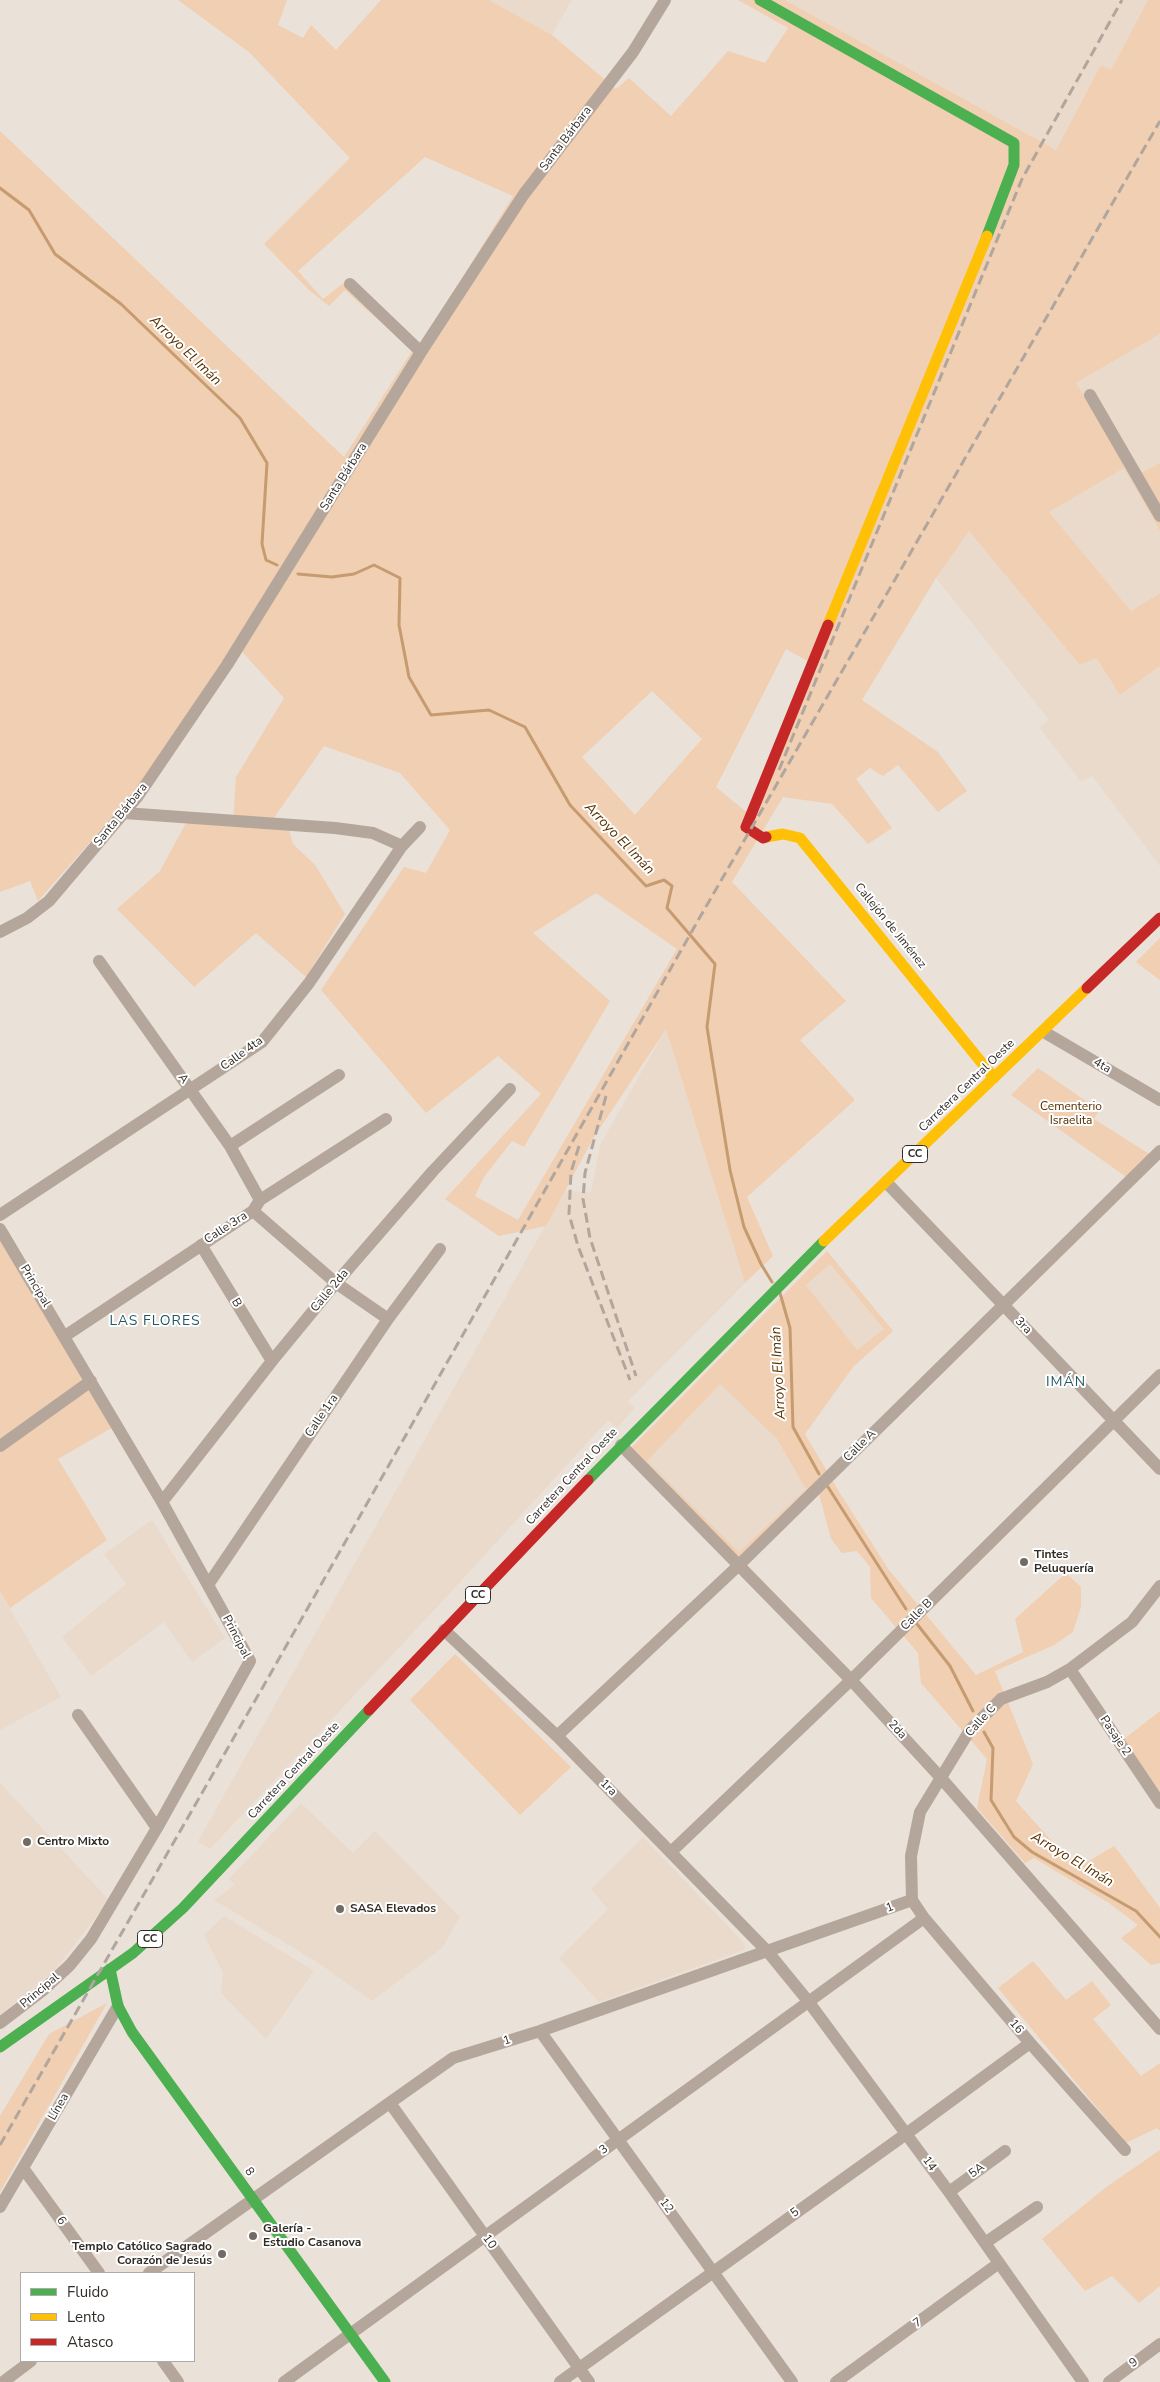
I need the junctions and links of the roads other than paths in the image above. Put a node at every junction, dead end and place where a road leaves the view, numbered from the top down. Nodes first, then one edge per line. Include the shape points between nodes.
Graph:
1 (665, 0) edge
2 (760, 0) edge
3 (350, 284) dead end
4 (422, 352) junction
5 (1090, 395) dead end
6 (1160, 516) edge
7 (124, 813) junction
8 (420, 827) dead end
9 (402, 846) junction
10 (1160, 918) edge
11 (0, 932) edge
12 (100, 961) dead end
13 (1044, 1032) junction
14 (339, 1075) dead end
15 (994, 1078) junction
16 (510, 1089) dead end
17 (191, 1090) junction
18 (1160, 1100) edge
19 (386, 1119) dead end
20 (230, 1146) junction
21 (1160, 1152) edge
22 (886, 1182) junction
23 (257, 1206) junction
24 (0, 1214) edge
25 (0, 1229) edge
26 (201, 1245) junction
27 (440, 1249) dead end
28 (336, 1284) junction
29 (1003, 1305) junction
30 (388, 1318) junction
31 (65, 1336) junction
32 (272, 1361) junction
33 (1160, 1375) edge
34 (91, 1381) junction
35 (1114, 1420) junction
36 (621, 1445) junction
37 (0, 1446) edge
38 (1160, 1468) edge
39 (162, 1502) junction
40 (739, 1565) junction
41 (208, 1585) junction
42 (1160, 1586) edge
43 (444, 1630) junction
44 (1070, 1669) junction
45 (851, 1680) junction
46 (78, 1714) dead end
47 (557, 1736) junction
48 (941, 1778) junction
49 (1160, 1803) edge
50 (157, 1828) junction
51 (671, 1852) junction
52 (912, 1900) junction
53 (924, 1918) junction
54 (768, 1952) junction
55 (108, 1971) junction
56 (808, 2001) junction
57 (118, 2006) junction
58 (0, 2023) edge
59 (1160, 2029) edge
60 (540, 2031) junction
61 (1030, 2043) junction
62 (0, 2047) edge
63 (390, 2102) junction
64 (906, 2134) junction
65 (618, 2139) junction
66 (1125, 2150) dead end
67 (1005, 2151) dead end
68 (23, 2168) junction
69 (949, 2192) junction
70 (251, 2199) junction
71 (1037, 2207) dead end
72 (0, 2208) edge
73 (484, 2236) junction
74 (985, 2243) junction
75 (999, 2263) junction
76 (713, 2271) junction
77 (98, 2272) edge
78 (150, 2272) edge
79 (350, 2334) junction
80 (1160, 2344) edge
81 (31, 2362) edge
82 (164, 2362) edge
83 (579, 2368) junction
84 (3, 2382) edge
85 (178, 2382) edge
86 (284, 2382) edge
87 (385, 2382) edge
88 (560, 2382) edge
89 (589, 2382) edge
90 (792, 2382) edge
91 (836, 2382) edge
92 (1083, 2382) edge
93 (1109, 2382) edge

1 - 4 street, Santa Bárbara via 633,52 524,194
2 - 15 street, Callejón de Jiménez via 1014,143 1014,165 1004,198 746,827 764,838 783,834 800,838
3 - 4 street
4 - 7 street, Santa Bárbara via 227,665
5 - 6 street
7 - 9 street via 335,828 373,833
7 - 11 street, Santa Bárbara via 49,901 27,918
8 - 9 street, Calle 4ta
9 - 17 street, Calle 4ta via 309,983 262,1042
10 - 13 street, Carretera Central Oeste / CC
12 - 17 street, A
13 - 15 street, Carretera Central Oeste / CC
13 - 18 street, 4ta
14 - 20 street
15 - 22 street, Carretera Central Oeste / CC
16 - 28 street, Calle 2da via 433,1170
17 - 20 street, A
17 - 24 street, Calle 4ta
19 - 23 street, Calle 3ra
20 - 23 street, A
21 - 29 street, Calle A
22 - 29 street, 3ra
22 - 36 street, Carretera Central Oeste / CC via 786,1277
23 - 26 street, Calle 3ra
23 - 28 street, A
25 - 31 street, Principal
26 - 31 street, Calle 3ra
26 - 32 street, B
27 - 30 street, Calle 1ra
28 - 30 street, A
28 - 32 street, Calle 2da
29 - 35 street, 3ra
29 - 40 street, Calle A
30 - 41 street, Calle 1ra
31 - 34 street, Principal
32 - 39 street, Calle 2da
33 - 35 street, Calle B
34 - 37 street
34 - 39 street, Principal
35 - 38 street, 3ra
35 - 45 street, Calle B
36 - 40 street, 2da
36 - 43 street, Carretera Central Oeste / CC
39 - 41 street, Principal
40 - 45 street, 2da
40 - 47 street, Calle A
41 - 50 street, Principal via 250,1661
42 - 44 street, Calle C via 1132,1622
43 - 47 street, 1ra
43 - 55 street, Carretera Central Oeste / CC via 183,1908
44 - 48 street, Calle C via 1047,1682 1001,1699 970,1730
44 - 49 street, Pasaje 2
45 - 48 street, 2da
45 - 51 street, Calle B
46 - 50 street
47 - 51 street, 1ra
48 - 52 street, Calle C via 920,1812 911,1856
48 - 59 street, 2da
50 - 58 street, Principal via 90,1939 70,1965
51 - 54 street, 1ra
52 - 53 street, 16
52 - 54 street, 1
53 - 56 street, 3
53 - 61 street, 16
54 - 56 street, 14
54 - 60 street, 1
55 - 57 street, 8
55 - 62 street, Carretera Central Oeste / CC
56 - 64 street, 14
56 - 65 street, 3
57 - 68 street, Línea
57 - 70 street, 8 via 132,2032
60 - 63 street, 1 via 453,2058
60 - 65 street, 12
61 - 64 street, 5
61 - 66 street, 16
63 - 70 street, 1
63 - 73 street, 10
64 - 69 street, 14
64 - 76 street, 5
65 - 73 street, 3
65 - 76 street, 12
67 - 69 street, 5A
68 - 72 street, Línea
68 - 77 street, 6
69 - 74 street, 14
70 - 78 street, 1
70 - 79 street, 8
71 - 74 street
73 - 79 street, 3
73 - 83 street, 10
74 - 75 street, 14
75 - 91 street, 7
75 - 92 street, 14
76 - 83 street, 5
76 - 90 street, 12
79 - 86 street, 3
79 - 87 street, 8
80 - 93 street, 9
81 - 84 street
82 - 85 street
83 - 88 street, 5
83 - 89 street, 10

